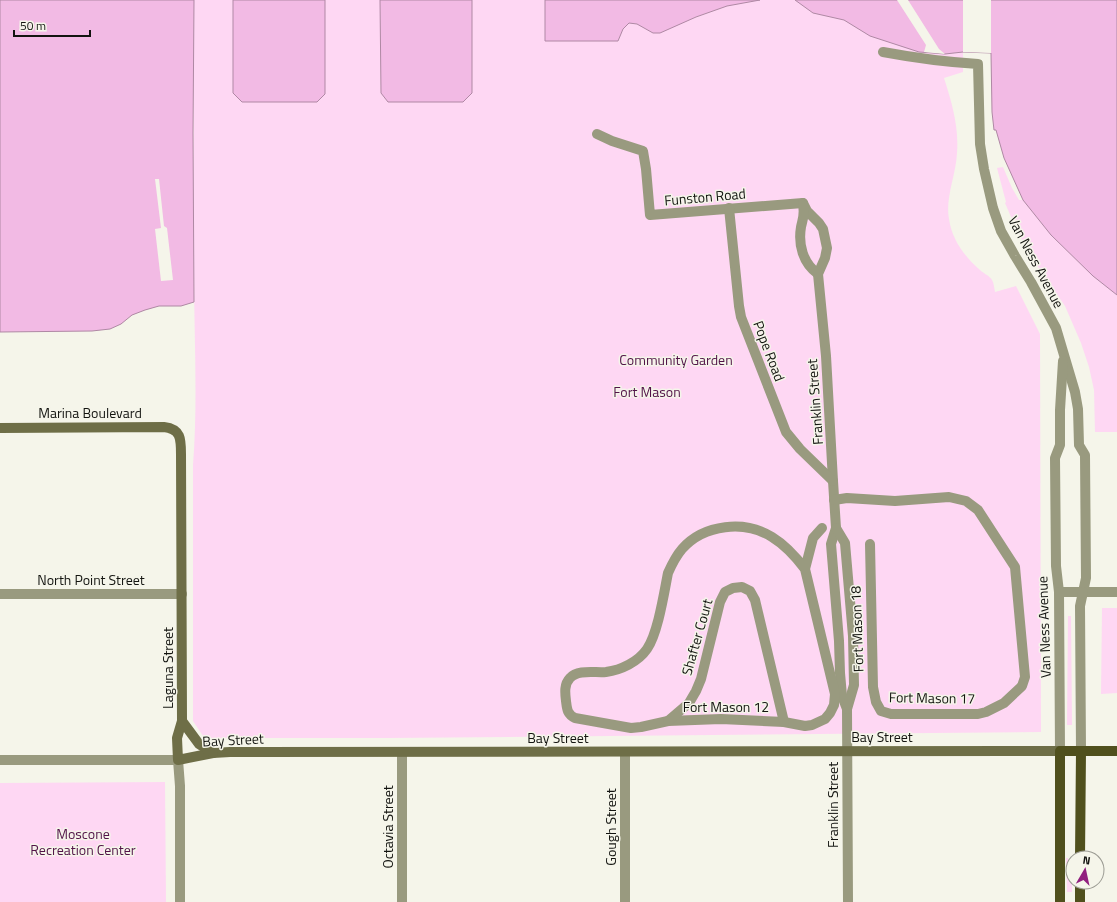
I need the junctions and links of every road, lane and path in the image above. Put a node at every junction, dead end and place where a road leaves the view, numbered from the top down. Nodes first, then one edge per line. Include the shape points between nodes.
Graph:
1 (883, 52) dead end
2 (597, 134) dead end
3 (803, 203) junction
4 (729, 208) junction
5 (818, 274) junction
6 (1064, 353) junction
7 (0, 428) edge
8 (178, 434) joint
9 (1060, 445) junction
10 (1079, 445) junction
11 (834, 481) junction
12 (834, 500) junction
13 (822, 528) dead end
14 (836, 528) junction
15 (870, 544) dead end
16 (805, 569) junction
17 (1059, 592) junction
18 (1083, 592) junction
19 (1117, 592) edge
20 (0, 594) edge
21 (182, 594) junction
22 (847, 709) junction
23 (881, 711) joint
24 (182, 721) junction
25 (668, 721) junction
26 (784, 722) junction
27 (847, 751) junction
28 (1060, 751) junction
29 (1081, 751) junction
30 (1117, 751) edge
31 (213, 752) junction
32 (402, 752) junction
33 (625, 752) junction
34 (0, 760) edge
35 (178, 760) junction
36 (1080, 850) edge
37 (1080, 890) edge
38 (180, 902) edge
39 (402, 902) edge
40 (625, 902) edge
41 (848, 902) edge
42 (1060, 902) edge
43 (1080, 902) edge

1 - 6 street, Van Ness Avenue via 927,60 978,64 980,144 993,208 1001,231 1056,328
2 - 4 street, Funston Road via 643,151 650,216
3 - 4 street, Funston Road
3 - 5 street via 804,218 800,231 803,256 812,270
3 - 5 street, Franklin Street via 823,229 826,238 825,258
4 - 11 street, Pope Road via 738,306 767,386 786,432
5 - 11 street, Franklin Street
6 - 9 street, Van Ness Avenue
6 - 10 street, Van Ness Avenue via 1078,409
7 - 8 main road, Marina Boulevard via 164,427 171,428
8 - 21 main road, Laguna Street via 181,443
9 - 10 street
9 - 17 street, Van Ness Avenue via 1055,458 1056,566
10 - 18 street, Van Ness Avenue via 1085,455 1086,578
11 - 12 street, Franklin Street
12 - 14 street, Franklin Street
12 - 23 street, Fort Mason 17 via 847,498 895,501 949,497 966,501 978,510 1015,567 1025,677 1022,686 1004,703 978,714 891,714
13 - 16 street via 813,538
14 - 22 street, Franklin Street via 832,544 840,680
14 - 22 street, Franklin Street via 845,543 853,636 854,685
15 - 23 street, Fort Mason 18 via 873,687
16 - 25 street, Fort Mason 12 via 772,537 761,532 746,527 728,527 702,534 682,549 672,563 654,636 647,649 636,660 622,668 574,674 567,683 567,710 569,715 575,718 631,728
16 - 26 street, Fort Mason 12 via 835,694 834,705 830,713 819,723 804,726
17 - 18 street
17 - 28 street, Van Ness Avenue
18 - 19 street
18 - 29 street, Van Ness Avenue via 1080,606
20 - 21 street, North Point Street
21 - 24 main road, Laguna Street
22 - 27 street, Franklin Street
24 - 31 main road via 199,744
24 - 35 main road, Laguna Street via 177,738
25 - 26 street, Fort Mason 12 via 721,719
25 - 26 street, Shafter Court via 689,703 696,691 725,592 742,587 750,591 755,600
27 - 28 main road, Bay Street
27 - 33 main road, Bay Street
27 - 41 street, Franklin Street
28 - 29 main road, Bay Street
28 - 42 main road, Van Ness Avenue
29 - 30 main road, Bay Street
29 - 36 main road, Van Ness Avenue
31 - 32 main road, Bay Street
31 - 35 main road, Bay Street
32 - 33 main road, Bay Street
32 - 39 street, Octavia Street
33 - 40 street, Gough Street
34 - 35 street, Bay Street
35 - 38 street, Laguna Street
37 - 43 main road

